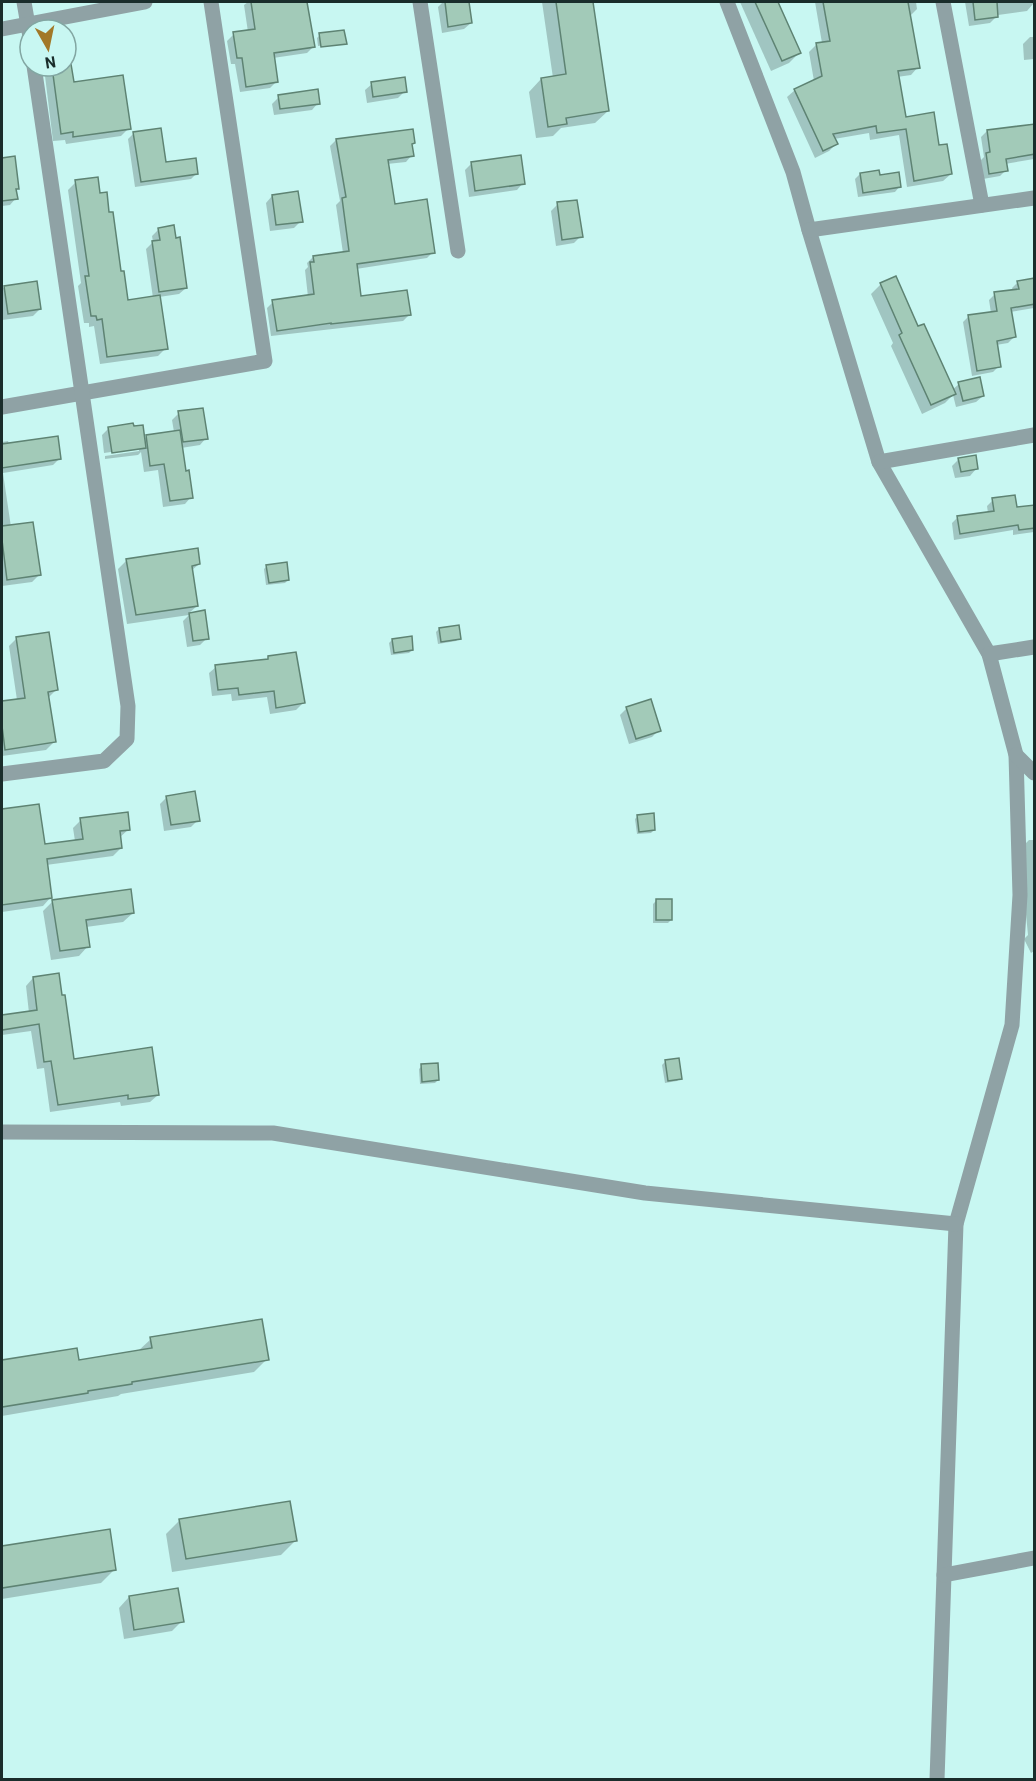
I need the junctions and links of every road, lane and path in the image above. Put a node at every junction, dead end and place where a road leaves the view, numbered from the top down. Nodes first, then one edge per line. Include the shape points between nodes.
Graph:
1 (24, 2) edge
2 (145, 2) edge
3 (212, 2) edge
4 (420, 2) edge
5 (727, 2) edge
6 (943, 2) edge
7 (27, 18) edge
8 (78, 18) edge
9 (2, 29) edge
10 (18, 30) edge
11 (36, 78) edge
12 (1035, 198) edge
13 (982, 205) junction
14 (809, 230) junction
15 (458, 251) dead end
16 (82, 392) junction
17 (2, 407) edge
18 (1035, 435) edge
19 (879, 462) junction
20 (1035, 647) edge
21 (989, 654) junction
22 (1016, 755) junction
23 (1035, 773) edge
24 (2, 774) edge
25 (2, 1132) edge
26 (956, 1224) junction
27 (1035, 1558) edge
28 (944, 1575) junction
29 (937, 1779) edge

1 - 7 street
2 - 8 street
3 - 16 street via 265,361
4 - 15 street
5 - 14 street via 793,172
6 - 13 street
9 - 10 street
11 - 16 street
12 - 13 street
13 - 14 street
14 - 19 street
16 - 17 street
16 - 24 street via 128,706 127,739 104,761
18 - 19 street
19 - 21 street
20 - 21 street
21 - 22 street
22 - 23 street
22 - 26 street via 1020,895 1012,1025
25 - 26 street via 273,1133 645,1193
26 - 28 street
27 - 28 street
28 - 29 street

